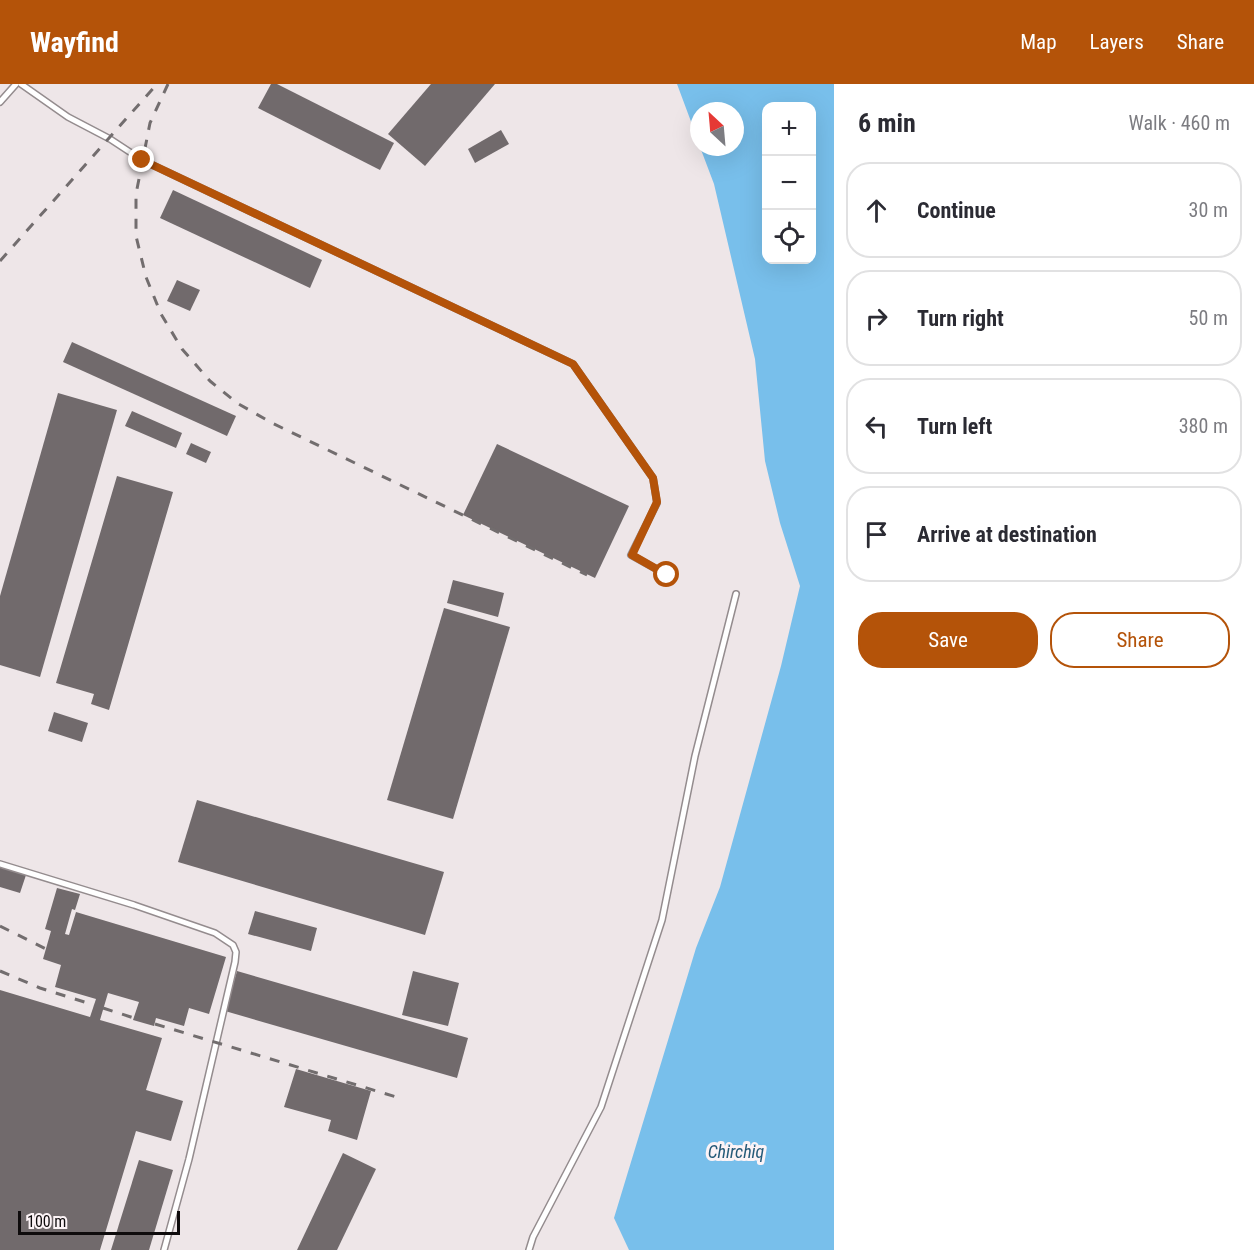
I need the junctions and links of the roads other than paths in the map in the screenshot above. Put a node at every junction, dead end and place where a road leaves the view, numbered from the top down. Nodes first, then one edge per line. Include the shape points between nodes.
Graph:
1 (16, 84) edge
2 (21, 84) edge
3 (0, 102) edge
4 (667, 575) dead end
5 (736, 594) dead end
6 (0, 864) edge
7 (164, 1250) edge
8 (529, 1250) edge

1 - 3 lane
2 - 4 lane via 142,160 573,364 653,478 657,502 632,555
5 - 8 lane via 695,756 658,931 601,1107
6 - 7 lane via 215,933 233,945 236,952

